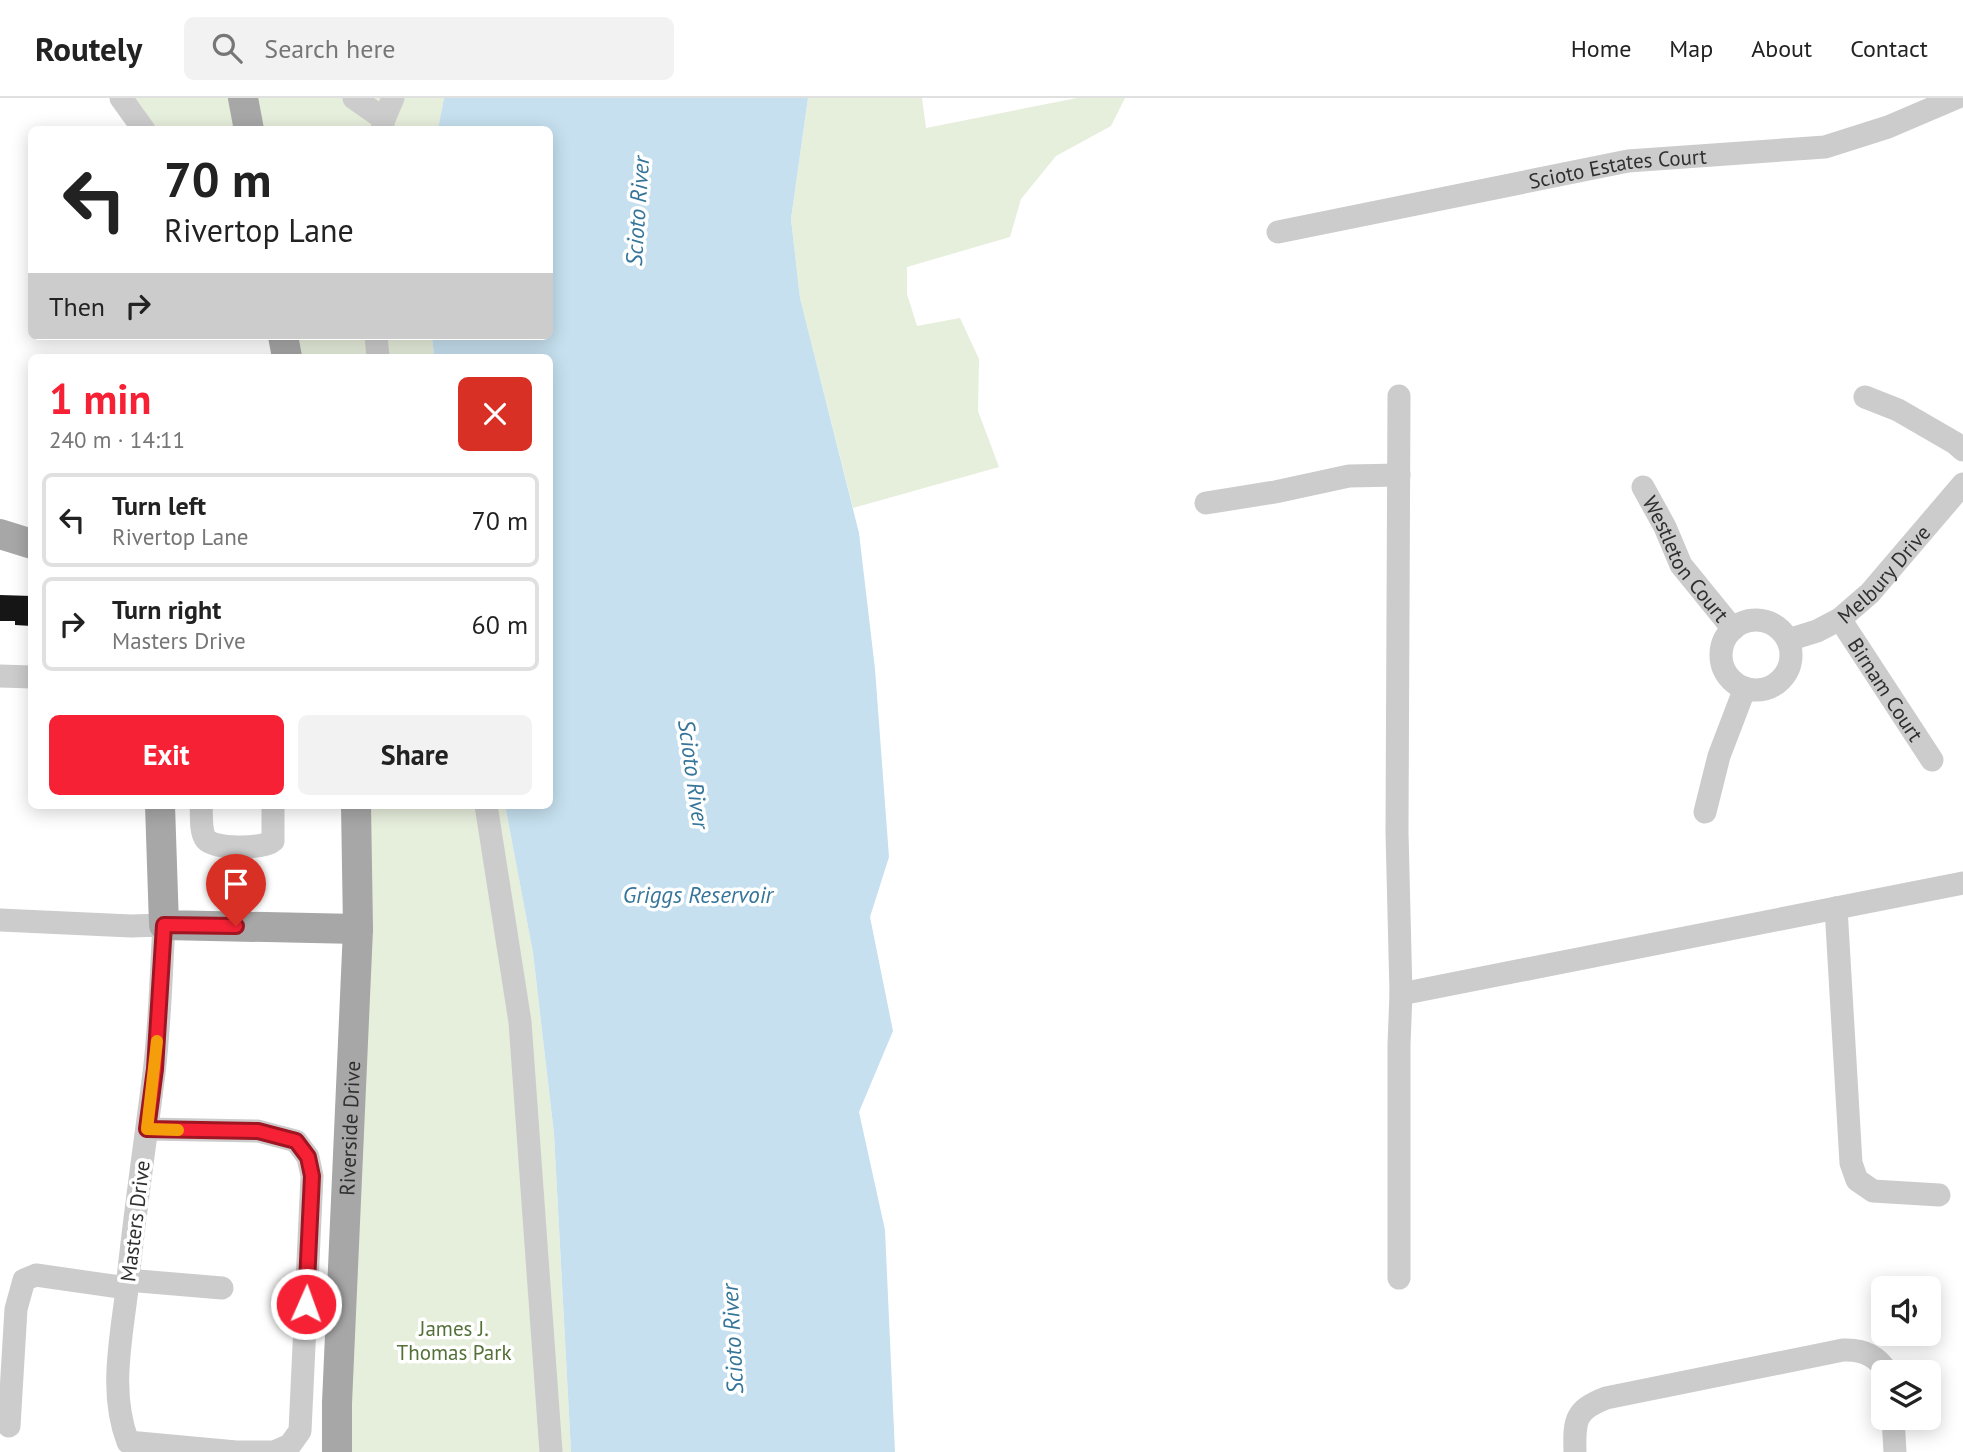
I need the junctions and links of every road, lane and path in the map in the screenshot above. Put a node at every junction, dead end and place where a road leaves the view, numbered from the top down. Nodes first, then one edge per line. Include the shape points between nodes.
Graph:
1 (121, 98) edge
2 (243, 98) edge
3 (354, 98) edge
4 (393, 98) edge
5 (1956, 98) edge
6 (383, 124) edge
7 (141, 126) edge
8 (247, 126) edge
9 (1278, 232) dead end
10 (1399, 396) dead end
11 (1865, 397) dead end
12 (1963, 450) edge
13 (1399, 475) junction
14 (1643, 487) dead end
15 (1960, 493) edge
16 (1206, 503) dead end
17 (0, 534) edge
18 (28, 543) edge
19 (1840, 619) junction
20 (1733, 629) junction
21 (1788, 640) junction
22 (0, 676) edge
23 (28, 677) edge
24 (1745, 688) junction
25 (1932, 760) dead end
26 (160, 809) edge
27 (201, 809) edge
28 (273, 809) edge
29 (356, 809) edge
30 (487, 809) edge
31 (1705, 812) dead end
32 (1963, 883) edge
33 (1836, 908) junction
34 (0, 920) edge
35 (164, 925) junction
36 (358, 929) junction
37 (1401, 994) junction
38 (147, 1129) junction
39 (1939, 1195) dead end
40 (1399, 1278) dead end
41 (127, 1284) junction
42 (222, 1288) dead end
43 (1876, 1360) edge
44 (9, 1426) dead end
45 (1894, 1430) edge
46 (128, 1442) edge
47 (337, 1452) edge
48 (551, 1452) edge
49 (1575, 1452) edge
50 (1895, 1452) edge

1 - 7 street
2 - 8 main road
3 - 6 street
4 - 6 street
5 - 9 street, Scioto Estates Court via 1825,147 1628,161
10 - 13 street
11 - 12 street via 1898,410
13 - 16 street via 1349,476
13 - 37 street
14 - 20 street, Westleton Court via 1681,565
15 - 19 street, Melbury Drive via 1870,593
17 - 18 main road
19 - 21 street, Melbury Drive
19 - 25 street, Birnam Court
20 - 21 street via 1763,621
20 - 24 street via 1723,646 1724,667 1728,676
21 - 24 street via 1791,660 1782,678 1765,689
22 - 23 street
24 - 31 street via 1719,756
26 - 35 main road
27 - 28 street via 204,837 209,843 256,846 273,841
29 - 36 main road, Riverside Drive
30 - 48 street via 520,1022
32 - 33 street
33 - 37 street
33 - 39 street via 1851,1163 1857,1180 1873,1191
34 - 35 street
35 - 36 main road
35 - 38 street, Masters Drive
36 - 47 main road, Riverside Drive
37 - 40 street
38 - 41 street, Masters Drive
38 - 46 street via 258,1131 296,1141 308,1157 312,1176 300,1431 290,1445 274,1452
41 - 42 street
41 - 44 street via 36,1275 24,1280 16,1309
41 - 46 street, Masters Drive via 118,1395
43 - 49 street via 1859,1349 1843,1350 1606,1398 1581,1412 1575,1427
45 - 50 street

